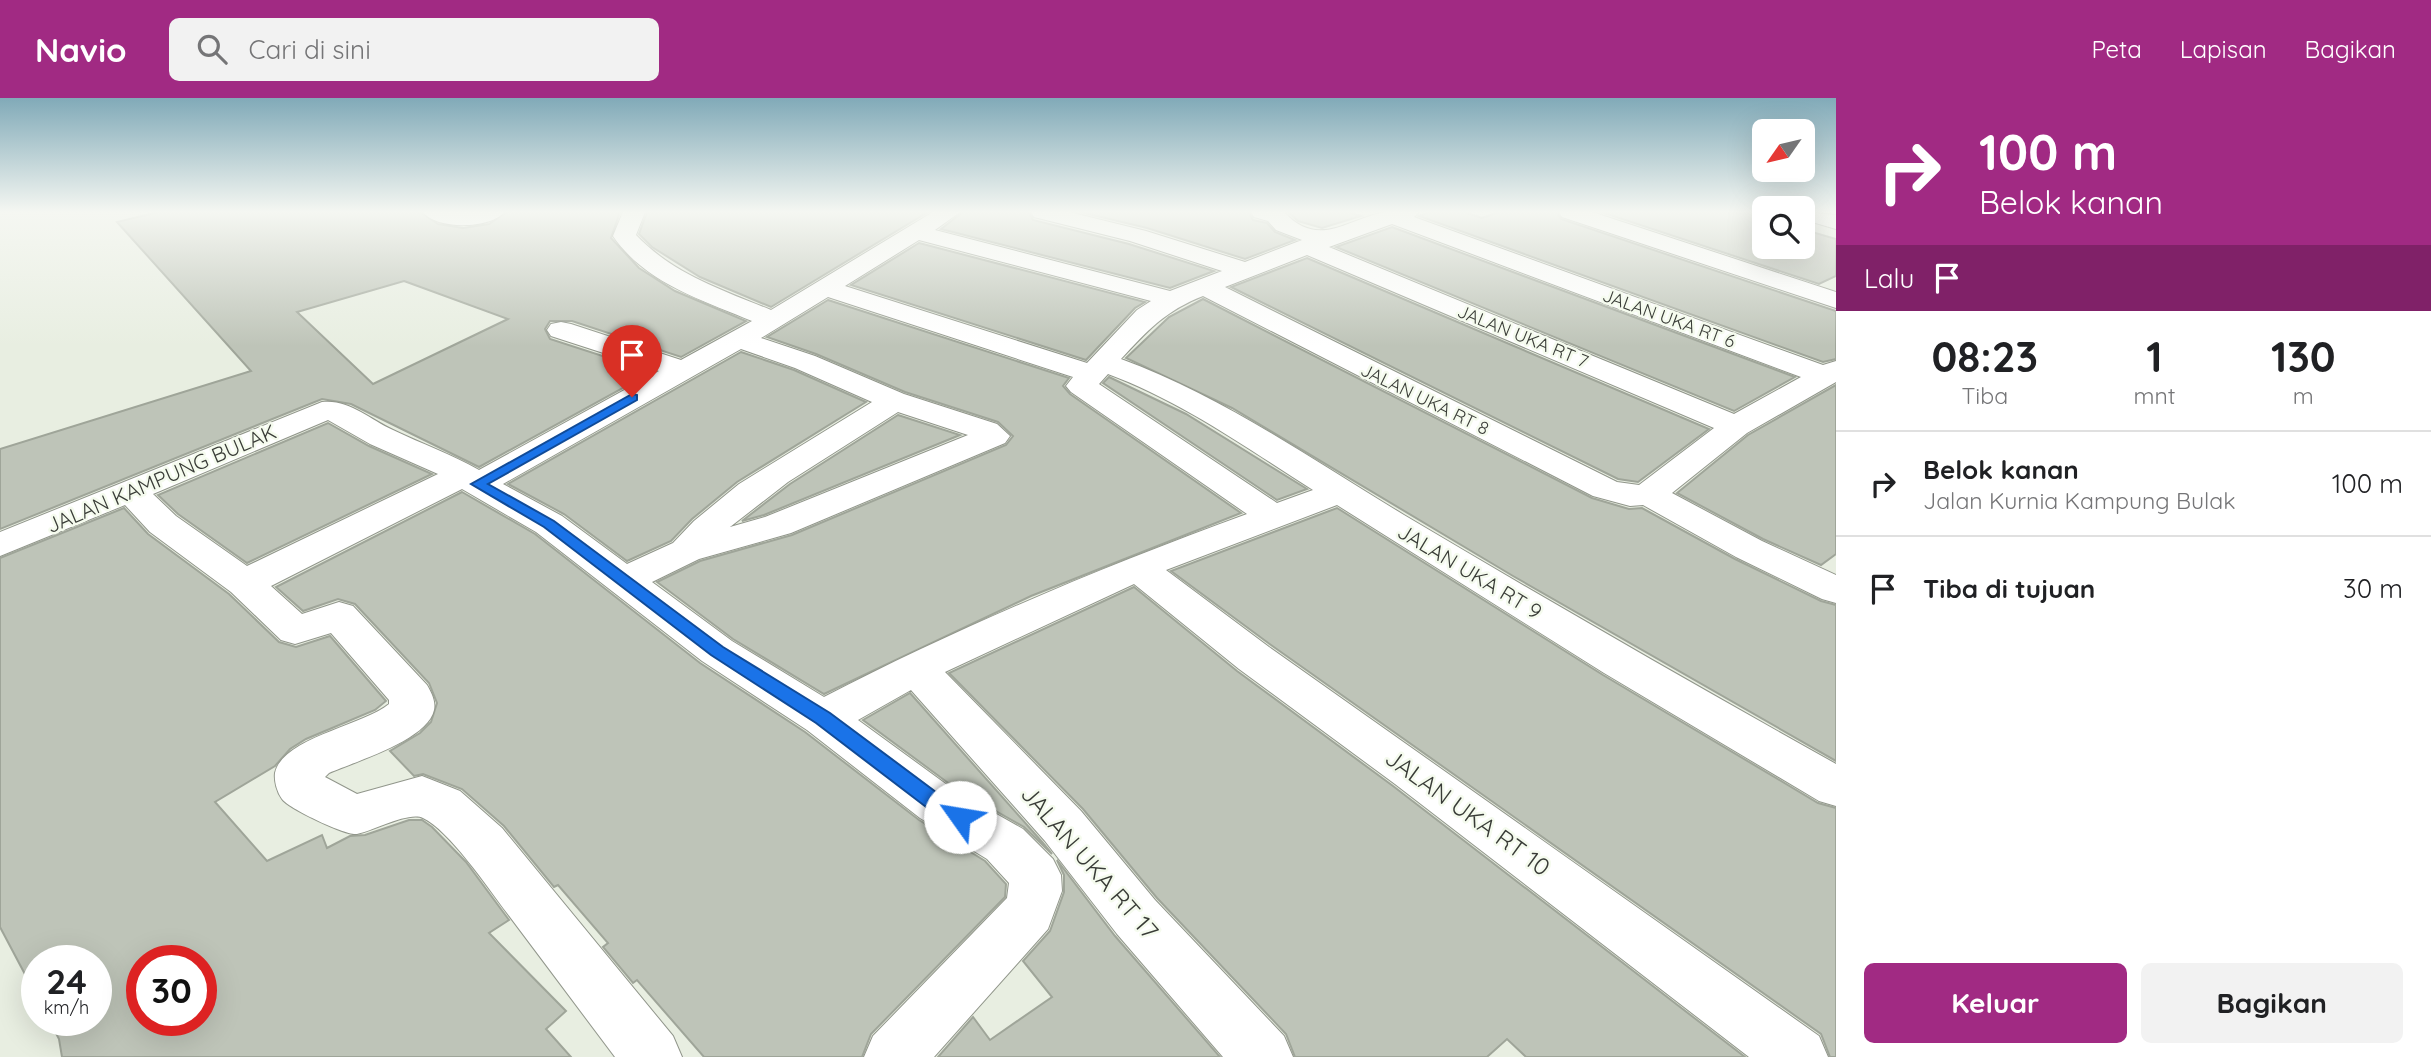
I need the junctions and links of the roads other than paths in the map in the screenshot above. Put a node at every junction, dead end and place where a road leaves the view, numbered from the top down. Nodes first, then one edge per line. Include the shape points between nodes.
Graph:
1 (642, 257) edge
2 (875, 257) edge
3 (1009, 257) edge
4 (1203, 257) edge
5 (1283, 257) edge
6 (1345, 257) edge
7 (1506, 257) edge
8 (1705, 257) edge
9 (1247, 271) junction
10 (1205, 287) junction
11 (825, 288) junction
12 (1172, 299) junction
13 (1836, 300) edge
14 (773, 320) junction
15 (561, 330) dead end
16 (739, 339) junction
17 (1097, 368) junction
18 (684, 370) junction
19 (1825, 384) edge
20 (892, 400) junction
21 (1736, 426) junction
22 (469, 480) junction
23 (130, 490) junction
24 (1340, 492) junction
25 (1649, 494) junction
26 (1276, 518) junction
27 (0, 545) edge
28 (686, 551) junction
29 (1138, 567) junction
30 (622, 581) junction
31 (246, 583) junction
32 (1836, 590) edge
33 (916, 668) junction
34 (823, 718) junction
35 (1836, 787) edge
36 (652, 1057) edge
37 (894, 1057) edge
38 (1263, 1057) edge
39 (1798, 1057) edge

1 - 14 street via 677,280
2 - 11 street
3 - 12 street
4 - 9 street
5 - 9 street
6 - 21 street, JALAN UKA RT 7
7 - 19 street, JALAN UKA RT 6
8 - 13 street
9 - 10 street
10 - 12 street
10 - 25 street, JALAN UKA RT 8 via 1605,489 1630,496
11 - 14 street
11 - 17 street, JALAN UKA RT 9
12 - 17 street via 1146,316
14 - 16 street
15 - 18 street
16 - 18 street
16 - 20 street
17 - 24 street, JALAN UKA RT 9 via 1151,380
17 - 26 street via 1081,386
18 - 22 street
19 - 21 street
20 - 28 street via 745,496 709,523
20 - 28 street via 994,436 778,525
21 - 25 street
22 - 23 street, JALAN KAMPUNG BULAK via 332,410
22 - 30 street via 549,524
22 - 31 street
23 - 27 street, JALAN KAMPUNG BULAK
23 - 31 street via 163,524
24 - 26 street
24 - 35 street, JALAN UKA RT 9
25 - 32 street
26 - 29 street
28 - 30 street
29 - 33 street
29 - 39 street, JALAN UKA RT 10 via 1254,658
30 - 34 street via 717,651
31 - 36 street via 295,630 340,616 411,696 412,710 392,727 312,760 299,773 300,787 354,816 422,796 443,805 484,843
33 - 34 street
33 - 38 street, JALAN UKA RT 17 via 1063,826 1136,918
34 - 37 street via 937,804 1005,844 1035,874 1036,891 1029,912

